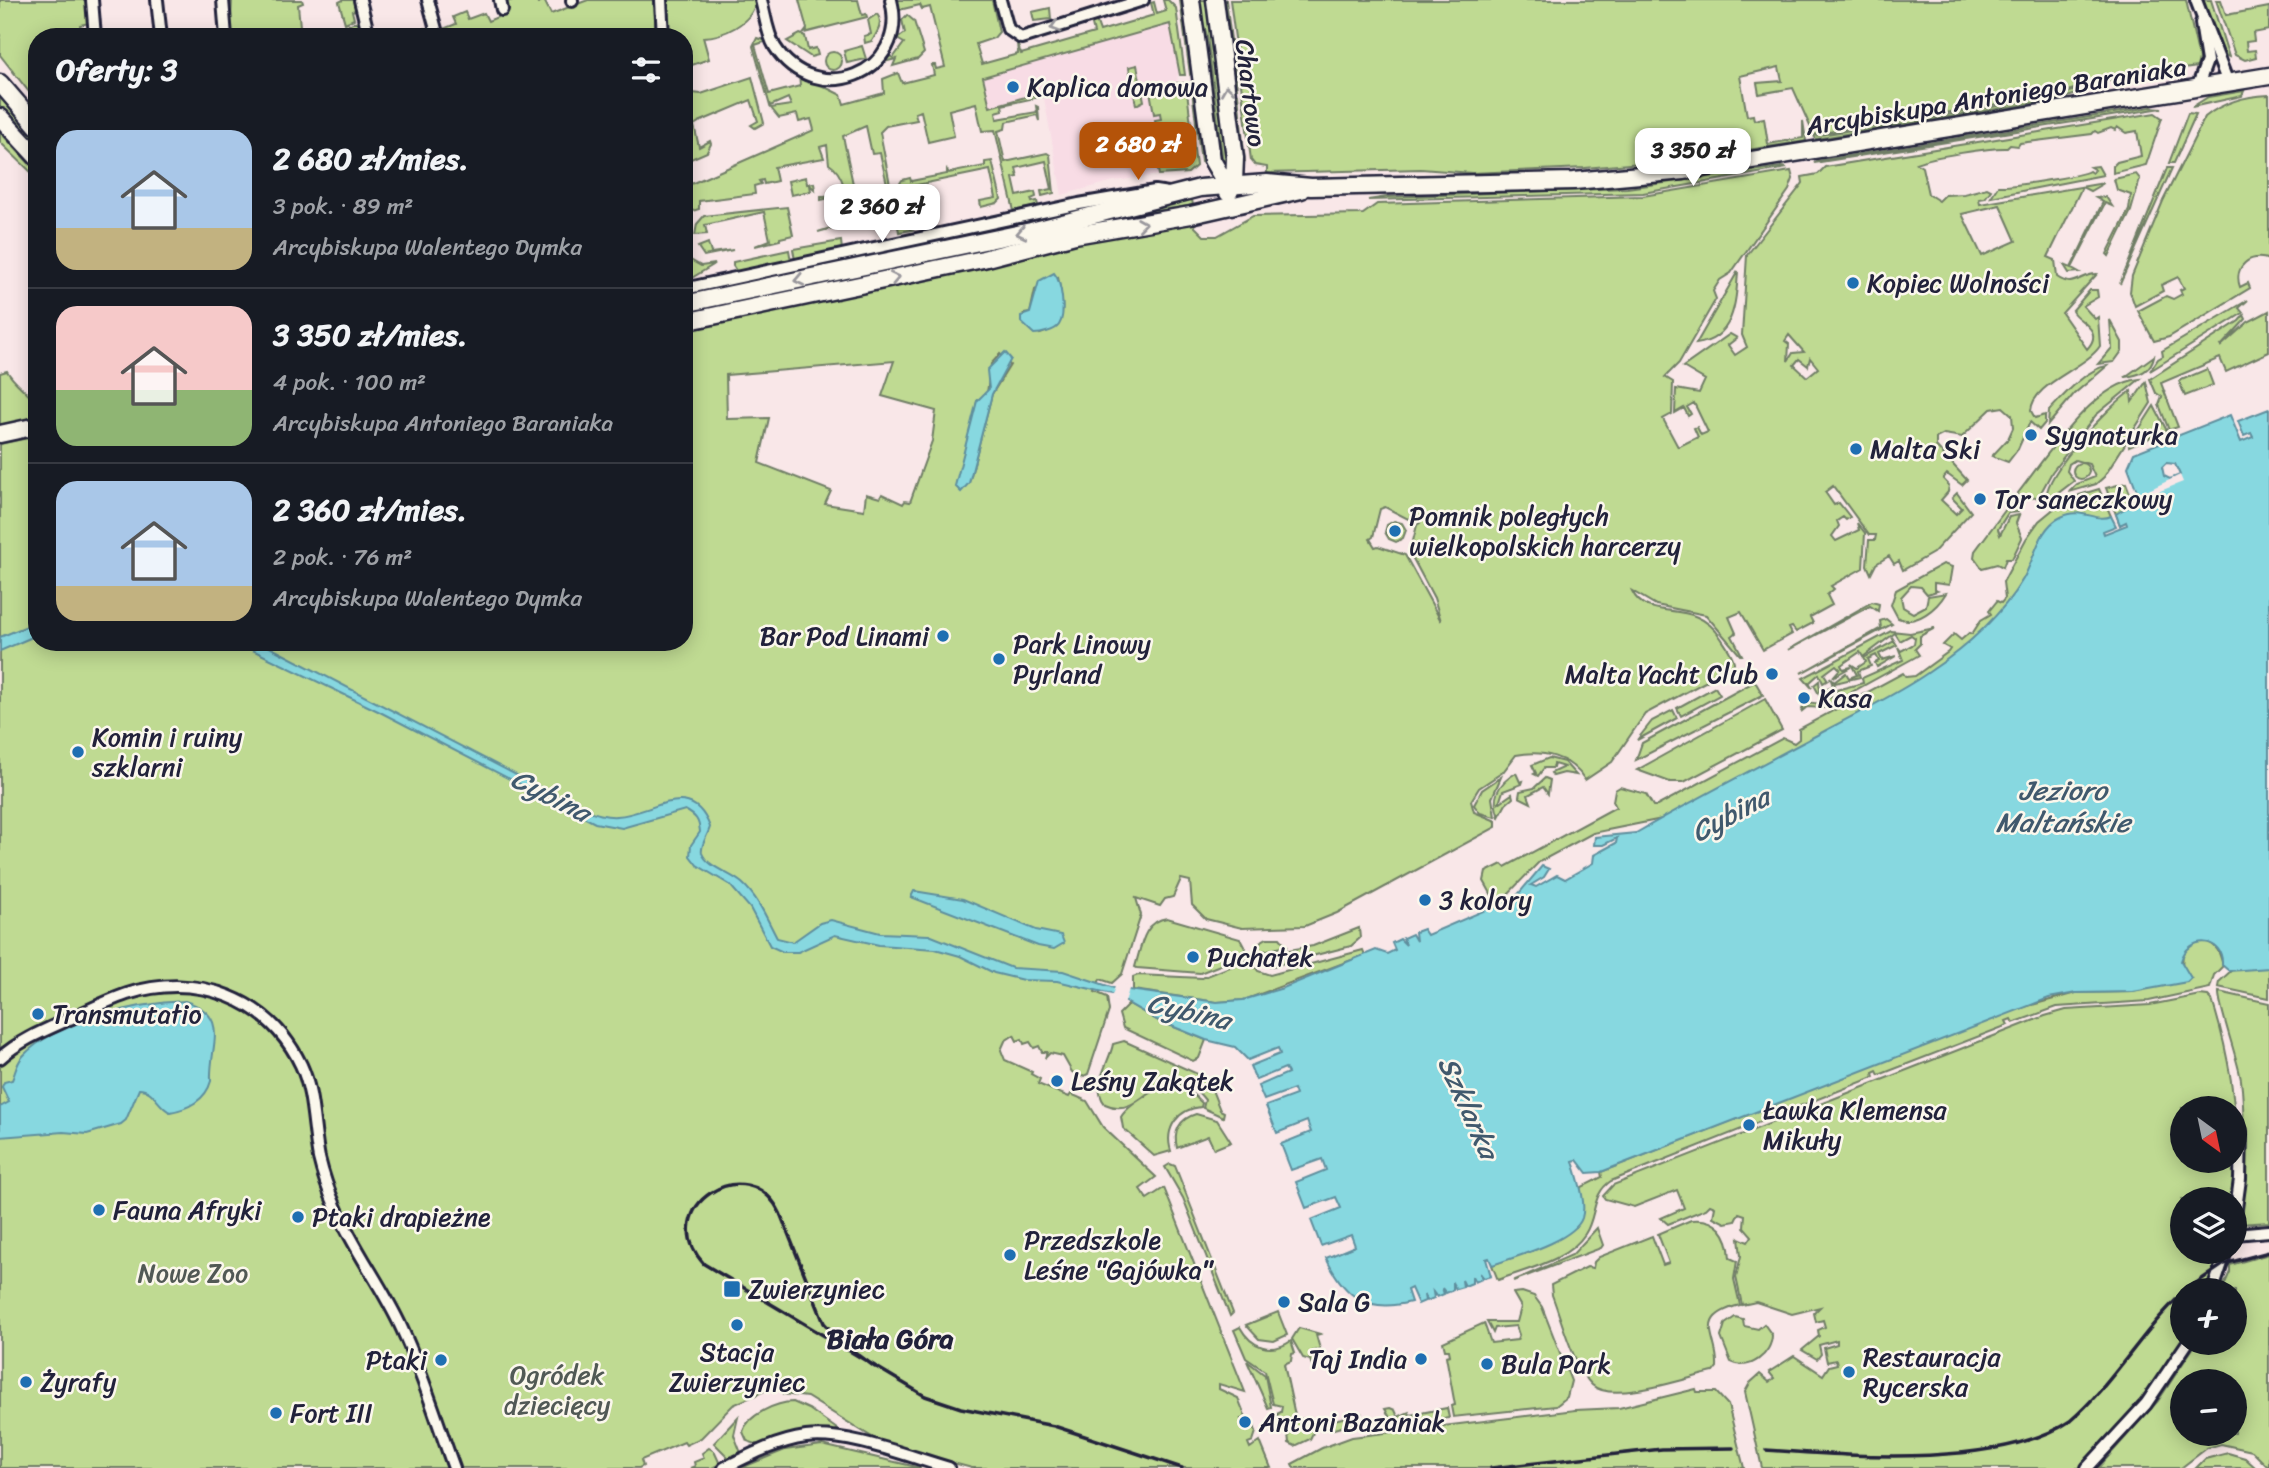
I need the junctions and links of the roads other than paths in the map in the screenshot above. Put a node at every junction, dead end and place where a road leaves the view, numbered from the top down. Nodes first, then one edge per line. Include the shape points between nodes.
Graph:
1 (92, 0) edge
2 (157, 0) edge
3 (223, 0) edge
4 (360, 0) edge
5 (428, 0) edge
6 (661, 0) edge
7 (761, 0) edge
8 (891, 0) edge
9 (1000, 0) edge
10 (1143, 0) edge
11 (1191, 0) edge
12 (1214, 0) edge
13 (2197, 5) edge
14 (94, 28) edge
15 (159, 28) edge
16 (225, 28) edge
17 (367, 28) edge
18 (436, 28) edge
19 (663, 28) edge
20 (2269, 76) edge
21 (0, 83) edge
22 (2228, 83) junction
23 (2197, 88) junction
24 (28, 116) edge
25 (0, 117) edge
26 (28, 147) edge
27 (1235, 158) junction
28 (1212, 160) junction
29 (1273, 183) junction
30 (1229, 187) junction
31 (1311, 187) junction
32 (1199, 188) junction
33 (1246, 203) junction
34 (1208, 212) junction
35 (693, 294) edge
36 (693, 320) edge
37 (28, 428) edge
38 (0, 434) edge
39 (0, 1058) edge
40 (2269, 1231) edge
41 (2247, 1233) edge
42 (2179, 1355) edge
43 (454, 1468) edge
44 (724, 1468) edge
45 (949, 1468) edge
46 (2087, 1468) edge

1 - 14 street
2 - 15 street
3 - 16 street
4 - 17 street
5 - 18 street
6 - 19 street
7 - 8 street via 773,45 816,79 827,81 867,71 882,57 896,22
10 -> 9 street via 1021,37 1008,29
11 - 28 street, Chartowo
27 -> 12 street, Chartowo
13 - 22 street
13 - 23 street via 2207,61
20 - 22 street, Arcybiskupa Antoniego Baraniaka
21 - 24 street
22 - 23 street, Arcybiskupa Antoniego Baraniaka
23 - 31 street, Arcybiskupa Antoniego Baraniaka via 1684,171 1574,181
25 - 26 street
27 - 29 street via 1249,174
27 - 30 street, Chartowo
28 - 30 street, Chartowo
28 - 32 street
29 - 30 street, Arcybiskupa Antoniego Baraniaka
29 - 31 street, Arcybiskupa Antoniego Baraniaka
30 - 32 street, Arcybiskupa Antoniego Baraniaka
30 - 33 street, Chartowo
30 - 34 street
31 - 33 street, Arcybiskupa Antoniego Baraniaka
32 -> 35 street, Arcybiskupa Antoniego Baraniaka via 1044,228
33 - 34 street, Arcybiskupa Antoniego Baraniaka
36 -> 34 street, Arcybiskupa Antoniego Baraniaka via 1075,235
37 - 38 street
39 - 43 street via 24,1040 127,994 153,988 192,985 214,989 267,1018 290,1042 303,1069 326,1184 402,1328
40 - 41 street
42 - 46 street via 2146,1404
44 - 45 street via 777,1444 836,1437

